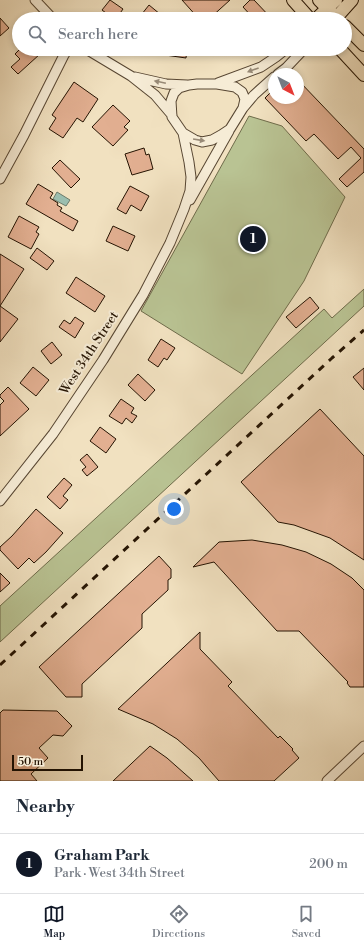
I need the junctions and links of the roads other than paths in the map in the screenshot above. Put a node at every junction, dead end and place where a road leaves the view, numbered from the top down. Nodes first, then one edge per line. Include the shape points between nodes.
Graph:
1 (35, 0) edge
2 (293, 0) edge
3 (352, 0) edge
4 (328, 3) edge
5 (46, 12) edge
6 (304, 12) edge
7 (321, 12) edge
8 (333, 12) edge
9 (341, 12) edge
10 (352, 33) edge
11 (364, 45) edge
12 (63, 56) edge
13 (98, 56) edge
14 (277, 56) edge
15 (297, 56) edge
16 (346, 56) edge
17 (286, 68) edge
18 (364, 75) edge
19 (131, 76) junction
20 (268, 83) edge
21 (217, 84) junction
22 (189, 85) junction
23 (243, 108) junction
24 (172, 116) junction
25 (230, 129) junction
26 (183, 133) junction
27 (0, 179) edge
28 (184, 209) junction
29 (0, 501) edge
30 (364, 746) edge
31 (327, 781) edge

1 - 5 street
2 - 6 main road
3 - 9 main road
4 - 7 main road
4 - 8 main road
10 - 11 main road
12 - 27 street
13 - 19 street
14 -> 21 street via 261,67
15 - 17 street
16 - 18 main road
22 -> 19 street via 166,84
19 - 24 street via 155,95
20 - 23 street
21 - 22 street
21 - 23 street via 235,87 242,92 245,99
22 - 24 street via 179,88 174,93 171,101
23 - 25 street
24 - 26 street
26 -> 25 street via 202,142 212,140
25 - 28 street, West 34th Street
26 - 28 street, West 34th Street via 191,177 190,191
28 - 29 street, West 34th Street via 144,294 103,360 53,434
30 - 31 street

